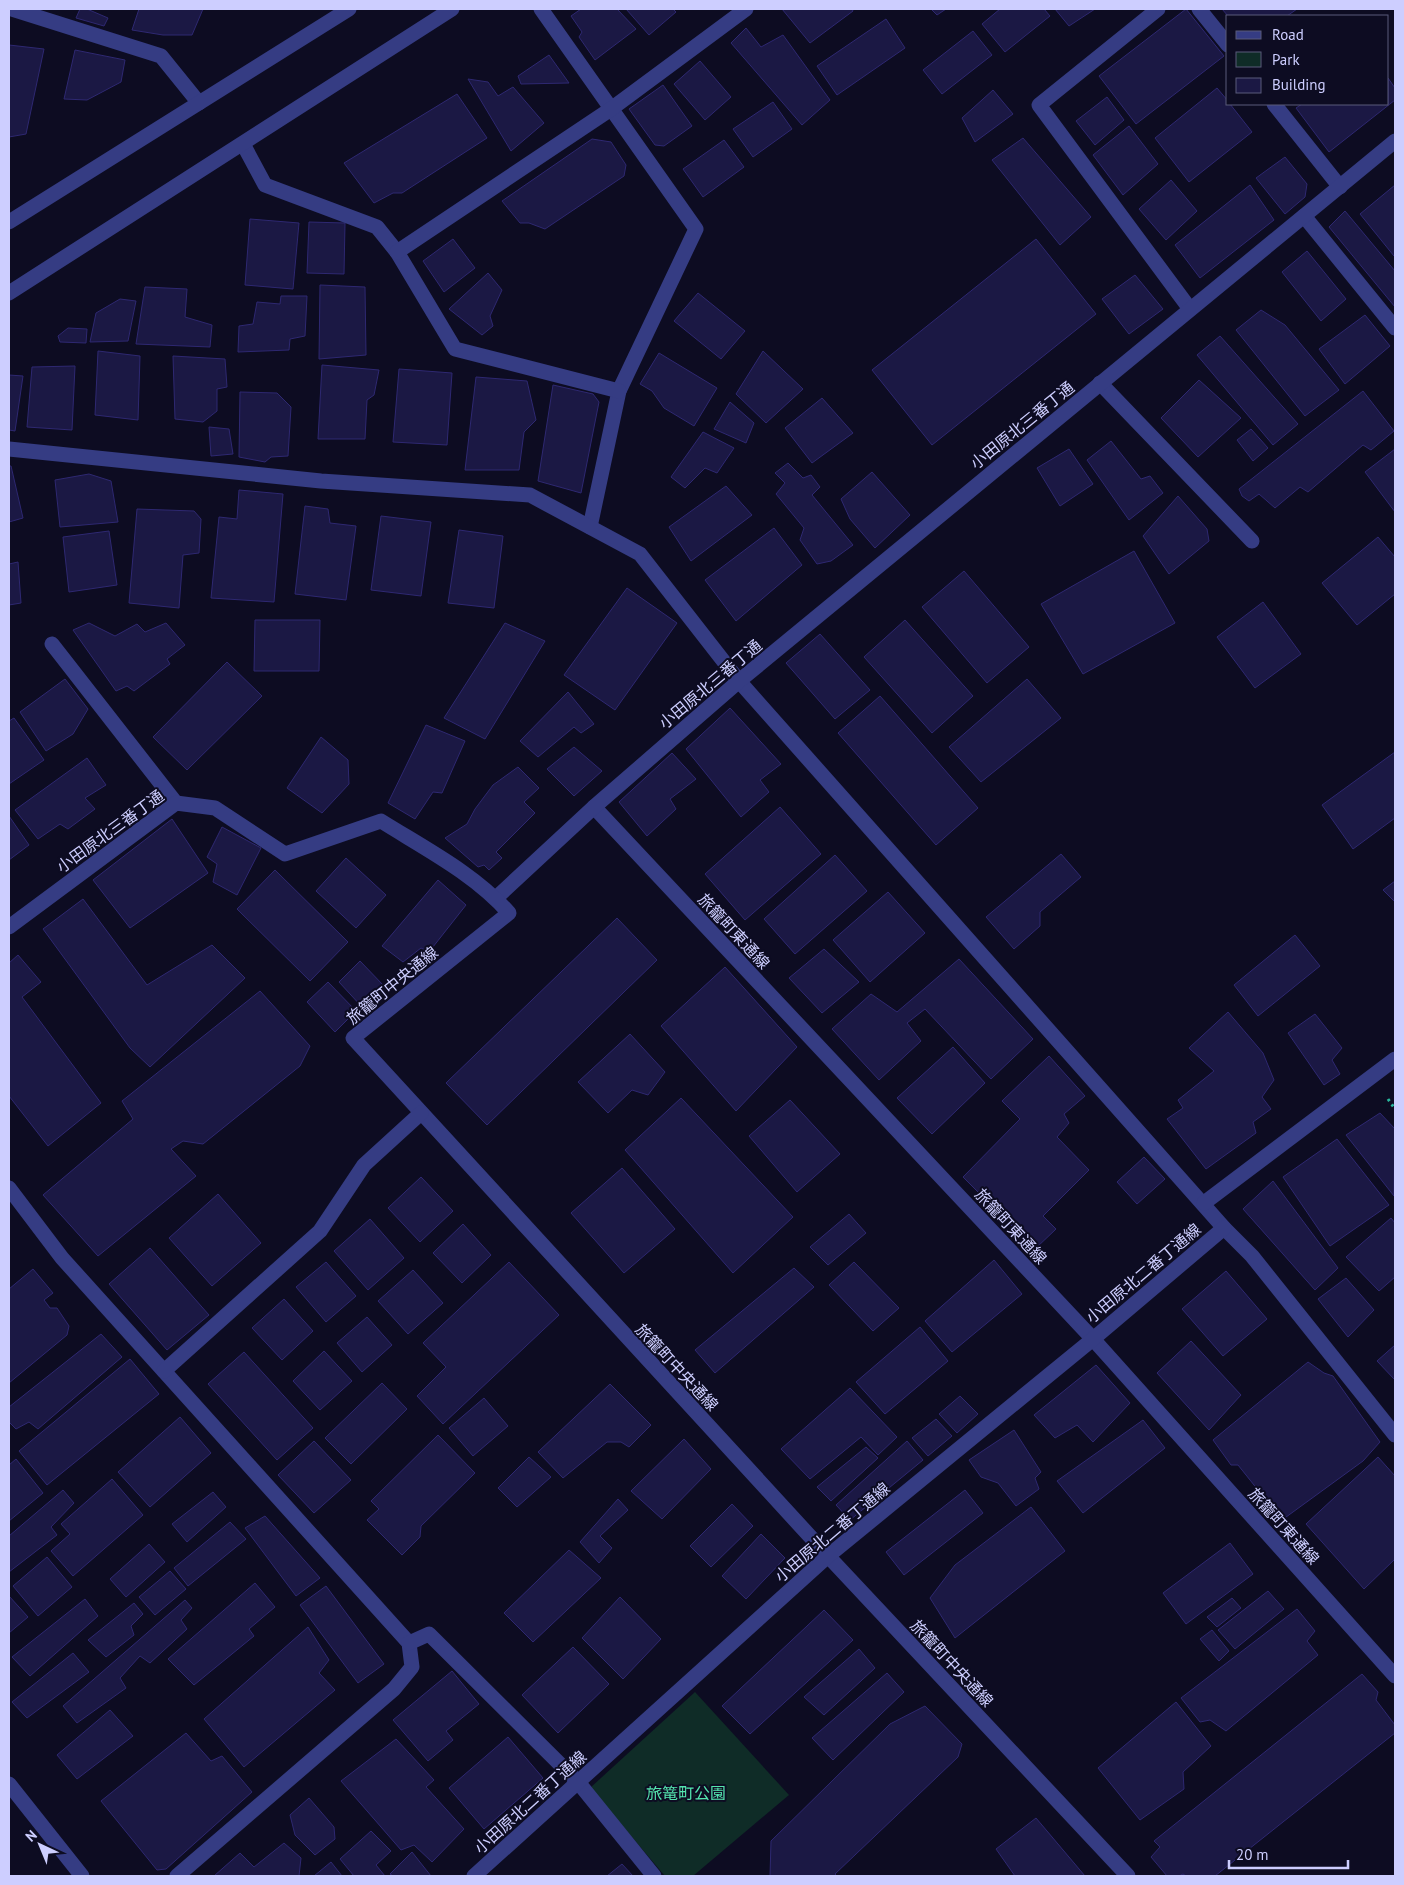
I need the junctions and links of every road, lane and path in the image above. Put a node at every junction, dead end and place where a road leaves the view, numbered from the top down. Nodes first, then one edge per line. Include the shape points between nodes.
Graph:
1 (12, 9) edge
2 (349, 9) edge
3 (452, 9) edge
4 (541, 9) edge
5 (746, 9) edge
6 (1158, 9) edge
7 (1199, 9) edge
8 (1226, 43) edge
9 (199, 103) junction
10 (1275, 105) edge
11 (611, 109) junction
12 (1395, 141) edge
13 (243, 144) junction
14 (1340, 187) junction
15 (1304, 216) junction
16 (9, 222) edge
17 (397, 252) junction
18 (9, 293) edge
19 (1190, 309) junction
20 (1395, 328) edge
21 (1100, 383) junction
22 (619, 391) junction
23 (9, 449) edge
24 (590, 527) junction
25 (1252, 541) dead end
26 (52, 644) dead end
27 (739, 681) junction
28 (176, 803) junction
29 (594, 807) junction
30 (496, 898) junction
31 (9, 927) edge
32 (1395, 1059) edge
33 (421, 1113) junction
34 (9, 1188) edge
35 (1204, 1202) junction
36 (1224, 1228) junction
37 (1093, 1339) junction
38 (164, 1371) junction
39 (1395, 1434) edge
40 (828, 1556) junction
41 (409, 1643) junction
42 (1395, 1676) edge
43 (578, 1782) junction
44 (9, 1784) edge
45 (82, 1876) edge
46 (176, 1876) edge
47 (474, 1876) edge
48 (654, 1876) edge
49 (1128, 1876) edge

1 - 9 street via 161,56
2 - 9 street
3 - 13 street
4 - 11 street
5 - 11 street
6 - 19 street via 1039,105
7 - 8 street
9 - 16 street
10 - 14 street
11 - 17 street
11 - 22 street via 696,229
12 - 14 street, 小田原北三番丁通
13 - 17 street via 265,185 377,227
13 - 18 street
14 - 15 street, 小田原北三番丁通
15 - 19 street, 小田原北三番丁通
15 - 20 street
17 - 22 street via 455,349
19 - 21 street, 小田原北三番丁通
21 - 25 street
21 - 27 street, 小田原北三番丁通
22 - 24 street
23 - 24 street via 320,481 530,495
24 - 27 street via 640,554
26 - 28 street
27 - 29 street, 小田原北三番丁通
27 - 35 street
28 - 30 street, 小田原北三番丁通 via 215,808 285,854 381,821
28 - 31 street, 小田原北三番丁通
29 - 30 street, 小田原北三番丁通
29 - 37 street, 旅籠町東通線
30 - 33 street, 旅籠町中央通線 via 508,913 353,1038
32 - 35 street, 小田原北二番丁通線
33 - 38 street via 364,1165 320,1231
33 - 40 street, 旅籠町中央通線
34 - 38 street via 62,1258
35 - 36 street
36 - 37 street, 小田原北二番丁通線
36 - 39 street via 1252,1256
37 - 40 street, 小田原北二番丁通線
37 - 42 street, 旅籠町東通線
38 - 41 street
40 - 43 street, 小田原北二番丁通線
40 - 49 street, 旅籠町中央通線
41 - 43 street via 429,1634
41 - 46 street via 412,1667 394,1689
43 - 47 street, 小田原北二番丁通線
43 - 48 street
44 - 45 street

